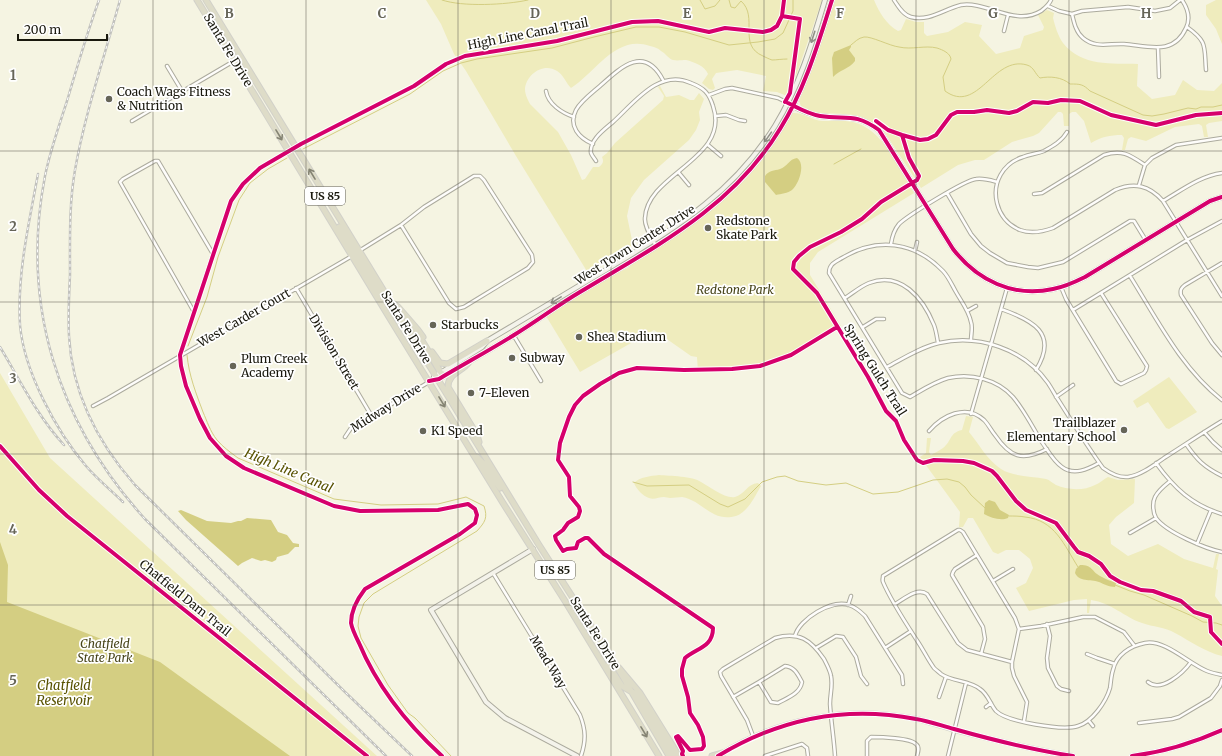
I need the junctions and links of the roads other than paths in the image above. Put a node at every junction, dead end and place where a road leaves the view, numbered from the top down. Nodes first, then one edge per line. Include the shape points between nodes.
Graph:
1 (197, 0) edge
2 (206, 0) edge
3 (825, 0) edge
4 (832, 0) edge
5 (894, 0) edge
6 (1051, 0) edge
7 (1181, 0) edge
8 (1048, 6) junction
9 (1072, 14) junction
10 (1008, 15) junction
11 (1187, 27) junction
12 (1004, 30) dead end
13 (1158, 48) junction
14 (234, 61) junction
15 (167, 66) dead end
16 (248, 70) junction
17 (1206, 70) dead end
18 (1158, 77) dead end
19 (663, 80) junction
20 (182, 91) junction
21 (546, 91) dead end
22 (709, 95) junction
23 (788, 103) junction
24 (793, 106) junction
25 (716, 116) junction
26 (574, 117) junction
27 (132, 121) dead end
28 (746, 121) dead end
29 (1067, 132) dead end
30 (1222, 138) edge
31 (593, 144) junction
32 (708, 145) junction
33 (721, 156) dead end
34 (596, 161) dead end
35 (1145, 165) junction
36 (679, 173) junction
37 (1222, 173) edge
38 (997, 182) junction
39 (689, 185) dead end
40 (1139, 186) junction
41 (946, 193) junction
42 (1034, 194) dead end
43 (1222, 197) edge
44 (318, 199) junction
45 (1163, 201) junction
46 (927, 205) junction
47 (1175, 221) junction
48 (1222, 221) edge
49 (401, 225) junction
50 (1145, 239) junction
51 (653, 240) junction
52 (1187, 240) junction
53 (917, 242) dead end
54 (891, 244) junction
55 (656, 246) junction
56 (360, 251) junction
57 (914, 251) junction
58 (352, 255) junction
59 (1222, 263) edge
60 (1206, 272) junction
61 (1130, 276) junction
62 (1061, 287) junction
63 (296, 288) junction
64 (1007, 288) junction
65 (1101, 293) junction
66 (1222, 296) edge
67 (845, 298) junction
68 (391, 303) junction
69 (976, 306) dead end
70 (1001, 309) junction
71 (1073, 310) junction
72 (967, 311) junction
73 (194, 312) junction
74 (884, 320) dead end
75 (404, 323) junction
76 (863, 327) junction
77 (514, 335) junction
78 (971, 340) junction
79 (487, 341) junction
80 (938, 343) junction
81 (991, 343) junction
82 (180, 355) junction
83 (1222, 355) edge
84 (468, 362) junction
85 (887, 368) junction
86 (1036, 370) junction
87 (440, 376) junction
88 (981, 378) junction
89 (429, 381) junction
90 (541, 381) dead end
91 (1073, 385) dead end
92 (1056, 397) junction
93 (1222, 400) edge
94 (93, 406) dead end
95 (971, 414) junction
96 (371, 416) junction
97 (1222, 421) edge
98 (929, 432) dead end
99 (1204, 432) junction
100 (345, 437) dead end
101 (1186, 444) junction
102 (481, 449) junction
103 (1047, 449) junction
104 (1222, 450) edge
105 (472, 452) junction
106 (1100, 463) junction
107 (1156, 463) junction
108 (1222, 476) edge
109 (1169, 482) junction
110 (1211, 510) junction
111 (1222, 514) edge
112 (1156, 518) junction
113 (1130, 533) dead end
114 (1197, 544) junction
115 (533, 549) junction
116 (1222, 552) edge
117 (977, 555) junction
118 (549, 560) junction
119 (1013, 569) dead end
120 (493, 573) junction
121 (993, 581) junction
122 (560, 593) junction
123 (851, 596) dead end
124 (896, 604) junction
125 (848, 605) junction
126 (1047, 624) junction
127 (1019, 629) junction
128 (911, 631) junction
129 (794, 636) junction
130 (1134, 646) junction
131 (816, 648) junction
132 (885, 648) junction
133 (981, 654) junction
134 (1087, 654) dead end
135 (1012, 662) junction
136 (1191, 662) junction
137 (1115, 664) junction
138 (616, 665) junction
139 (1222, 675) edge
140 (946, 678) junction
141 (1222, 680) edge
142 (759, 682) junction
143 (1148, 682) dead end
144 (966, 683) junction
145 (866, 684) dead end
146 (903, 684) dead end
147 (630, 690) junction
148 (1069, 690) dead end
149 (733, 697) junction
150 (939, 697) dead end
151 (991, 703) junction
152 (986, 707) dead end
153 (831, 715) junction
154 (1024, 721) junction
155 (1089, 721) junction
156 (1139, 723) dead end
157 (1093, 726) dead end
158 (955, 730) junction
159 (1222, 730) edge
160 (753, 736) junction
161 (1048, 754) edge
162 (719, 755) edge
163 (577, 756) edge
164 (581, 756) edge
165 (659, 756) edge
166 (669, 756) edge
167 (674, 756) edge
168 (679, 756) edge
169 (712, 756) edge
170 (764, 756) edge
171 (808, 756) edge
172 (835, 756) edge
173 (867, 756) edge
174 (917, 756) edge
175 (948, 756) edge
176 (1073, 756) edge
177 (1132, 756) edge

1 - 14 highway, Santa Fe Drive / US 85
2 - 16 highway, Santa Fe Drive / US 85
3 -> 23 street, West Town Center Drive via 804,65
4 - 24 street, West Town Center Drive via 815,53
5 - 10 street via 910,17 925,18 960,6 972,5
6 - 8 street
7 - 9 street via 1163,10 1128,6
7 - 11 street via 1187,7
8 - 9 street
8 - 10 street via 1036,14
9 - 13 street via 1076,28 1083,38 1091,43 1104,46 1123,44
10 - 12 street
11 - 13 street via 1173,44
11 - 17 street via 1198,34 1205,45
13 - 18 street
14 - 16 highway via 240,61
14 - 20 street
14 -> 44 highway, Santa Fe Drive / US 85
15 - 20 street
56 -> 16 highway, Santa Fe Drive / US 85
19 - 22 street via 686,80
19 - 26 street via 652,66 643,62 628,63 582,102
19 - 31 street via 651,87 600,134
20 - 27 street
21 - 26 street via 550,100 563,113
22 - 23 street via 725,88 732,88 778,98
22 - 25 street
23 - 24 street
23 -> 51 street, West Town Center Drive via 754,156 727,186 696,213
24 - 46 street via 821,116 853,117 879,130
24 - 55 street, West Town Center Drive via 765,152 731,190 694,222
25 - 28 street via 726,115
25 - 32 street via 714,134
26 - 31 street via 575,130 584,140
29 - 38 street via 1063,139 1042,152 1011,162
30 - 35 street via 1176,145 1152,158
31 - 34 street via 591,153
32 - 33 street
32 - 36 street
35 - 40 street
35 - 42 street via 1124,153 1112,152 1042,193
36 - 39 street
36 - 51 street via 654,193 648,204 646,227
37 - 45 street via 1196,181
38 - 40 street via 996,201 1007,222 1022,230 1038,232 1053,228 1115,190 1124,186
38 - 41 street via 986,178 974,179
40 - 45 street via 1157,194
41 - 46 street
41 - 50 street via 981,246 998,258 1015,265 1038,268 1063,262 1130,221 1134,221
43 - 47 street
44 - 58 highway, Santa Fe Drive / US 85
44 - 75 highway via 339,227 394,315
45 - 47 street
46 - 54 street via 900,223 893,234
46 - 64 street via 962,261 978,274
47 - 50 street
47 - 52 street
48 - 52 street
49 - 49 street via 430,203 474,176 480,176 532,255 533,262 528,268 464,307 456,308 449,303
49 - 56 street
50 - 62 street via 1085,277
51 - 55 street
51 -> 79 street, West Town Center Drive
52 - 60 street
52 - 61 street
53 - 57 street
54 - 57 street
54 - 67 street via 862,248 831,265 830,273
55 - 77 street, West Town Center Drive
56 - 68 highway, Santa Fe Drive / US 85
57 - 72 street via 944,271
58 - 63 street, West Carder Court
58 - 89 highway, Santa Fe Drive / US 85
59 - 60 street
60 - 66 street
60 - 83 street via 1182,287 1180,291
61 - 65 street
61 - 93 street via 1185,363 1207,388
62 - 64 street via 1038,291
62 - 71 street
63 - 82 street, West Carder Court
63 - 96 street, Division Street
64 - 70 street
65 - 71 street
65 - 71 street via 1147,366 1144,373 1121,384 1116,381
67 - 76 street
67 - 80 street via 868,283 889,280 901,283 914,292 923,305 934,325
68 - 75 highway, Santa Fe Drive / US 85
68 - 79 highway via 398,307 418,330 436,358 443,364 448,364
69 - 72 street
70 - 81 street
70 - 86 street via 1027,320 1036,326 1041,334 1045,350
72 - 78 street via 972,322
73 - 73 street via 120,182 155,161 158,161 213,254
73 - 82 street
74 - 76 street via 876,319
75 - 87 highway, Santa Fe Drive via 416,334
76 - 85 street
77 - 84 street, West Town Center Drive
77 - 90 street
78 - 80 street
78 - 81 street
79 - 87 street, West Town Center Drive
80 - 85 street via 918,350
81 - 86 street via 1015,354
81 - 88 street
82 - 94 street, West Carder Court
84 - 87 street, West Town Center Drive
84 - 102 highway via 452,376 448,386 477,435
85 - 88 street via 902,393 910,397 948,378
86 - 92 street via 1048,382
87 - 89 street, West Town Center Drive
87 - 102 highway, Santa Fe Drive / US 85
88 - 95 street
88 - 103 street via 999,386 1012,396
89 - 96 street, Midway Drive
89 -> 105 highway, Santa Fe Drive / US 85
91 - 92 street
92 - 106 street
95 - 98 street via 962,412 950,415
95 - 103 street via 984,420 1012,454 1036,455
96 - 100 street, Midway Drive via 351,428
97 - 99 street
99 - 101 street
99 - 104 street
101 - 107 street
101 - 108 street via 1198,460
102 - 118 highway, Santa Fe Drive / US 85
103 - 106 street via 1062,468 1069,470 1085,471
105 - 115 highway, Santa Fe Drive / US 85
105 - 118 highway via 499,486 544,558
106 - 107 street via 1102,468 1111,474 1127,477
107 - 109 street
109 - 110 street via 1188,498
109 - 112 street via 1154,499 1153,509
110 - 111 street
110 - 114 street
112 - 113 street
112 - 114 street via 1180,536
114 - 116 street
115 - 120 street
115 - 122 highway, Santa Fe Drive / US 85
117 - 121 street
117 - 124 street via 963,532 958,530 883,576 882,581
117 - 133 street via 955,569 952,575 983,627 985,639
118 - 138 highway, Santa Fe Drive / US 85
119 - 121 street
120 - 163 street via 431,610 486,701 505,718
120 - 164 street, Mead Way via 580,715 586,734
121 - 127 street
122 - 147 highway via 572,606 619,682
122 -> 165 highway, Santa Fe Drive / US 85
123 - 125 street
124 - 128 street
124 - 133 street via 918,591 923,591 958,643 966,650
125 - 129 street via 823,609 802,622
125 - 132 street via 865,616
126 - 127 street
126 - 130 street via 1095,617 1124,632
126 - 148 street via 1050,636 1048,668 1057,686
127 - 135 street
128 - 132 street
128 - 140 street via 934,668
129 - 131 street via 806,639
129 - 149 street via 775,638 720,672
130 - 136 street via 1147,642 1156,643
130 - 137 street via 1123,653
131 - 145 street via 836,636 843,637 856,657
131 - 153 street via 832,677
132 - 146 street via 902,675
133 - 135 street
134 - 137 street
135 - 154 street via 1014,676 1027,702
136 - 139 street via 1207,671
136 - 143 street via 1184,672 1167,682 1157,686
137 - 155 street via 1109,690 1098,711
138 - 147 highway, Santa Fe Drive / US 85
138 - 168 highway via 640,693
140 - 144 street
140 - 150 street
141 - 156 street via 1211,698 1179,717
142 - 142 street via 786,666 794,669 802,682 799,691 778,704 771,702
142 - 149 street
144 - 151 street via 984,692
144 - 158 street
147 - 166 highway, Santa Fe Drive / US 85
147 - 167 highway via 637,695
149 - 160 street
151 - 152 street
151 - 154 street via 1004,716
153 - 158 main road via 890,714
153 - 160 main road via 794,722
153 - 172 street
154 - 155 street via 1047,727 1065,728 1077,727
155 - 157 street
158 - 161 main road
158 - 175 street
159 - 177 main road via 1185,745
160 - 162 main road
161 - 176 main road
162 - 169 highway
170 - 171 street via 802,744 807,748
173 - 174 street via 867,741 871,737 914,742 919,748

